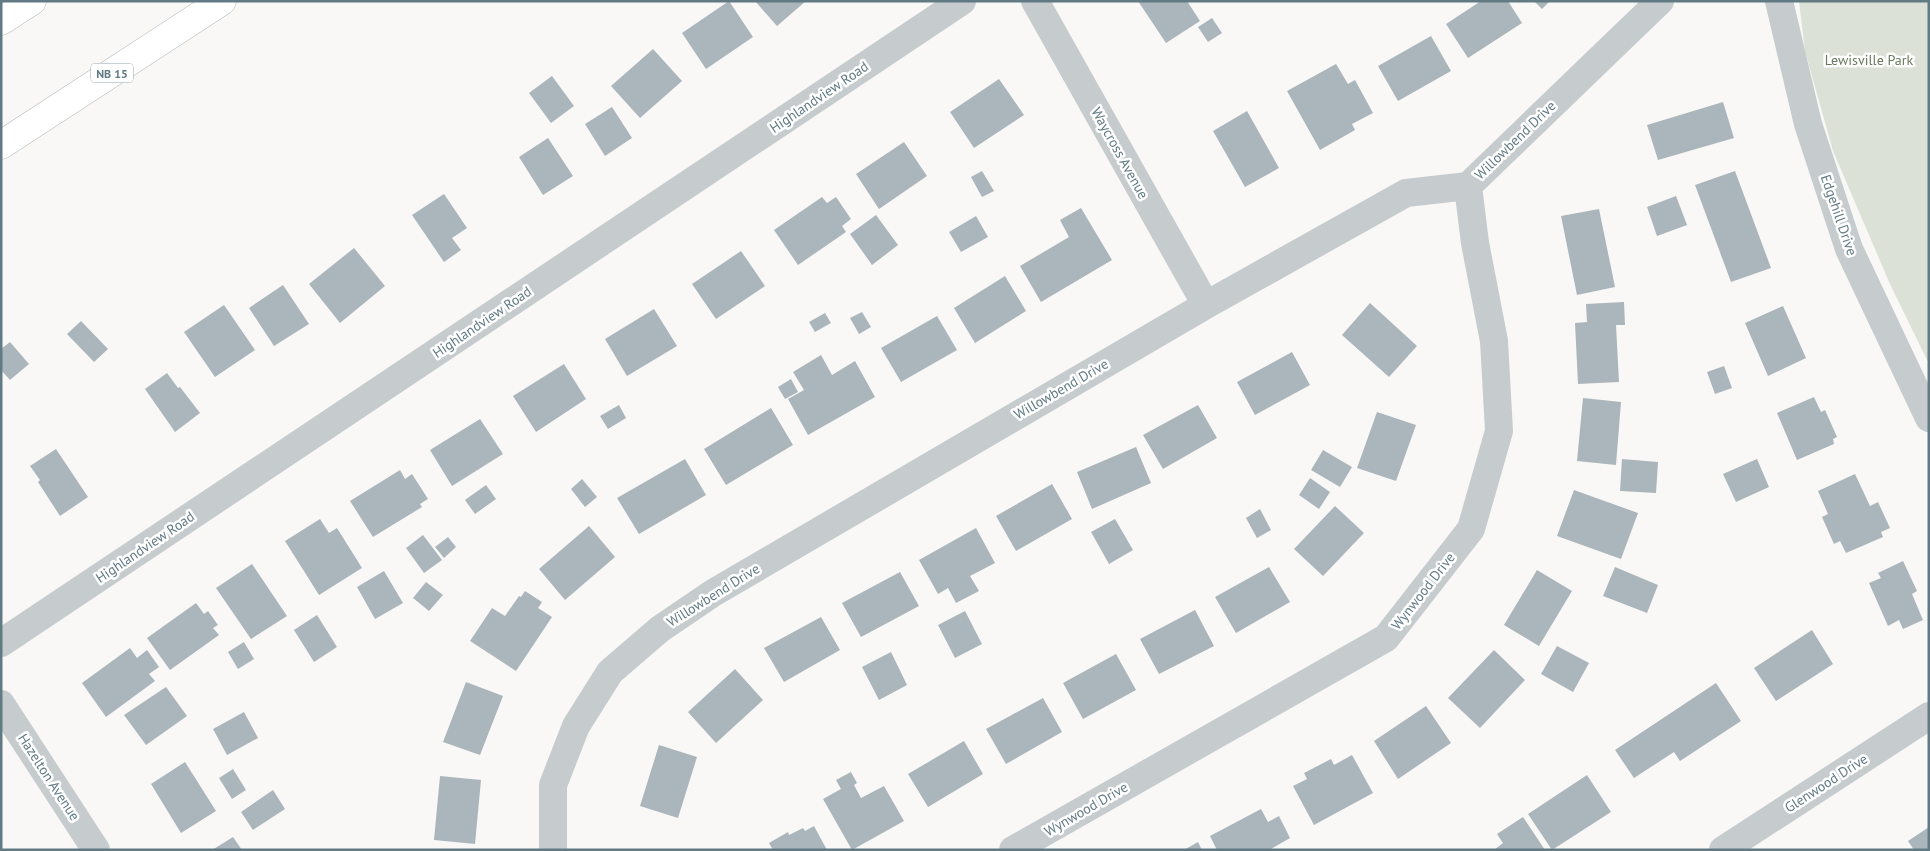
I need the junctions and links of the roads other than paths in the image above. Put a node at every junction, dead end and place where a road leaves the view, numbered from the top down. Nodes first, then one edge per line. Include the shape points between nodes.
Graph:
1 (32, 1) edge
2 (222, 1) edge
3 (962, 1) edge
4 (1035, 1) edge
5 (1660, 1) edge
6 (1779, 1) edge
7 (1, 21) edge
8 (1, 145) edge
9 (1468, 186) junction
10 (1206, 305) junction
11 (1929, 418) edge
12 (1, 643) edge
13 (1, 704) edge
14 (1929, 716) edge
15 (96, 850) edge
16 (553, 850) edge
17 (1013, 850) edge
18 (1723, 850) edge

1 - 7 highway
2 - 8 highway, NB 15
3 - 12 street, Highlandview Road
4 - 10 street, Waycross Avenue
5 - 9 street, Willowbend Drive
6 - 11 street, Edgehill Drive via 1808,124 1849,249
9 - 10 street, Willowbend Drive via 1406,193
9 - 17 street, Wynwood Drive via 1475,243 1494,341 1500,431 1471,529 1386,638
10 - 16 street, Willowbend Drive via 714,593 660,629 610,672 576,726 553,785
13 - 15 street, Hazelton Avenue
14 - 18 street, Glenwood Drive

